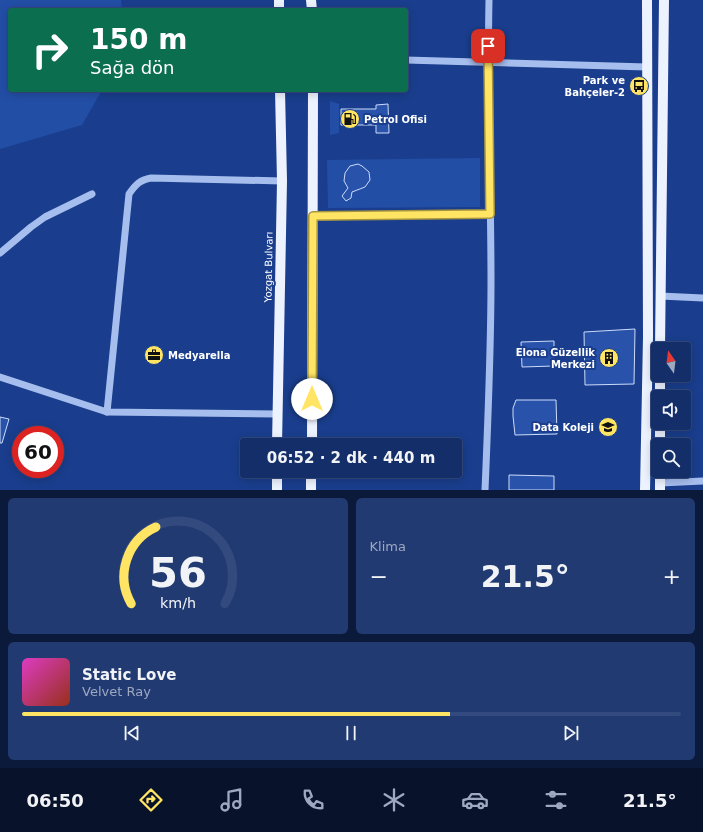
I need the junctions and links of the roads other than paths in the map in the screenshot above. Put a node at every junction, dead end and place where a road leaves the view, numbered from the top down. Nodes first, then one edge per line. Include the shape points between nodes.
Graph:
1 (489, 0) edge
2 (647, 0) edge
3 (664, 0) edge
4 (408, 60) edge
5 (488, 61) junction
6 (647, 67) junction
7 (280, 92) edge
8 (313, 92) edge
9 (282, 181) junction
10 (92, 194) dead end
11 (490, 214) junction
12 (313, 216) junction
13 (0, 253) edge
14 (660, 296) junction
15 (703, 298) edge
16 (660, 342) edge
17 (0, 377) edge
18 (107, 412) junction
19 (277, 414) junction
20 (277, 438) edge
21 (312, 438) edge
22 (277, 478) edge
23 (311, 478) edge
24 (703, 481) edge
25 (660, 486) edge
26 (277, 490) edge
27 (311, 490) edge
28 (485, 490) edge
29 (645, 490) edge

1 - 5 street
2 - 6 main road
3 - 14 main road
4 - 5 street
5 - 6 street
5 - 11 street
6 - 29 main road via 648,337
7 - 9 main road, Yozgat Bulvarı
8 - 12 main road
9 - 18 street via 151,178 135,185 129,194
9 - 19 main road, Yozgat Bulvarı
10 - 13 street via 31,226
11 - 12 street
11 - 28 street via 489,407
12 - 21 main road
14 - 15 street
14 - 16 main road
17 - 18 street
18 - 19 street
19 - 20 main road, Yozgat Bulvarı
22 - 26 main road
23 - 27 main road
24 - 25 street

